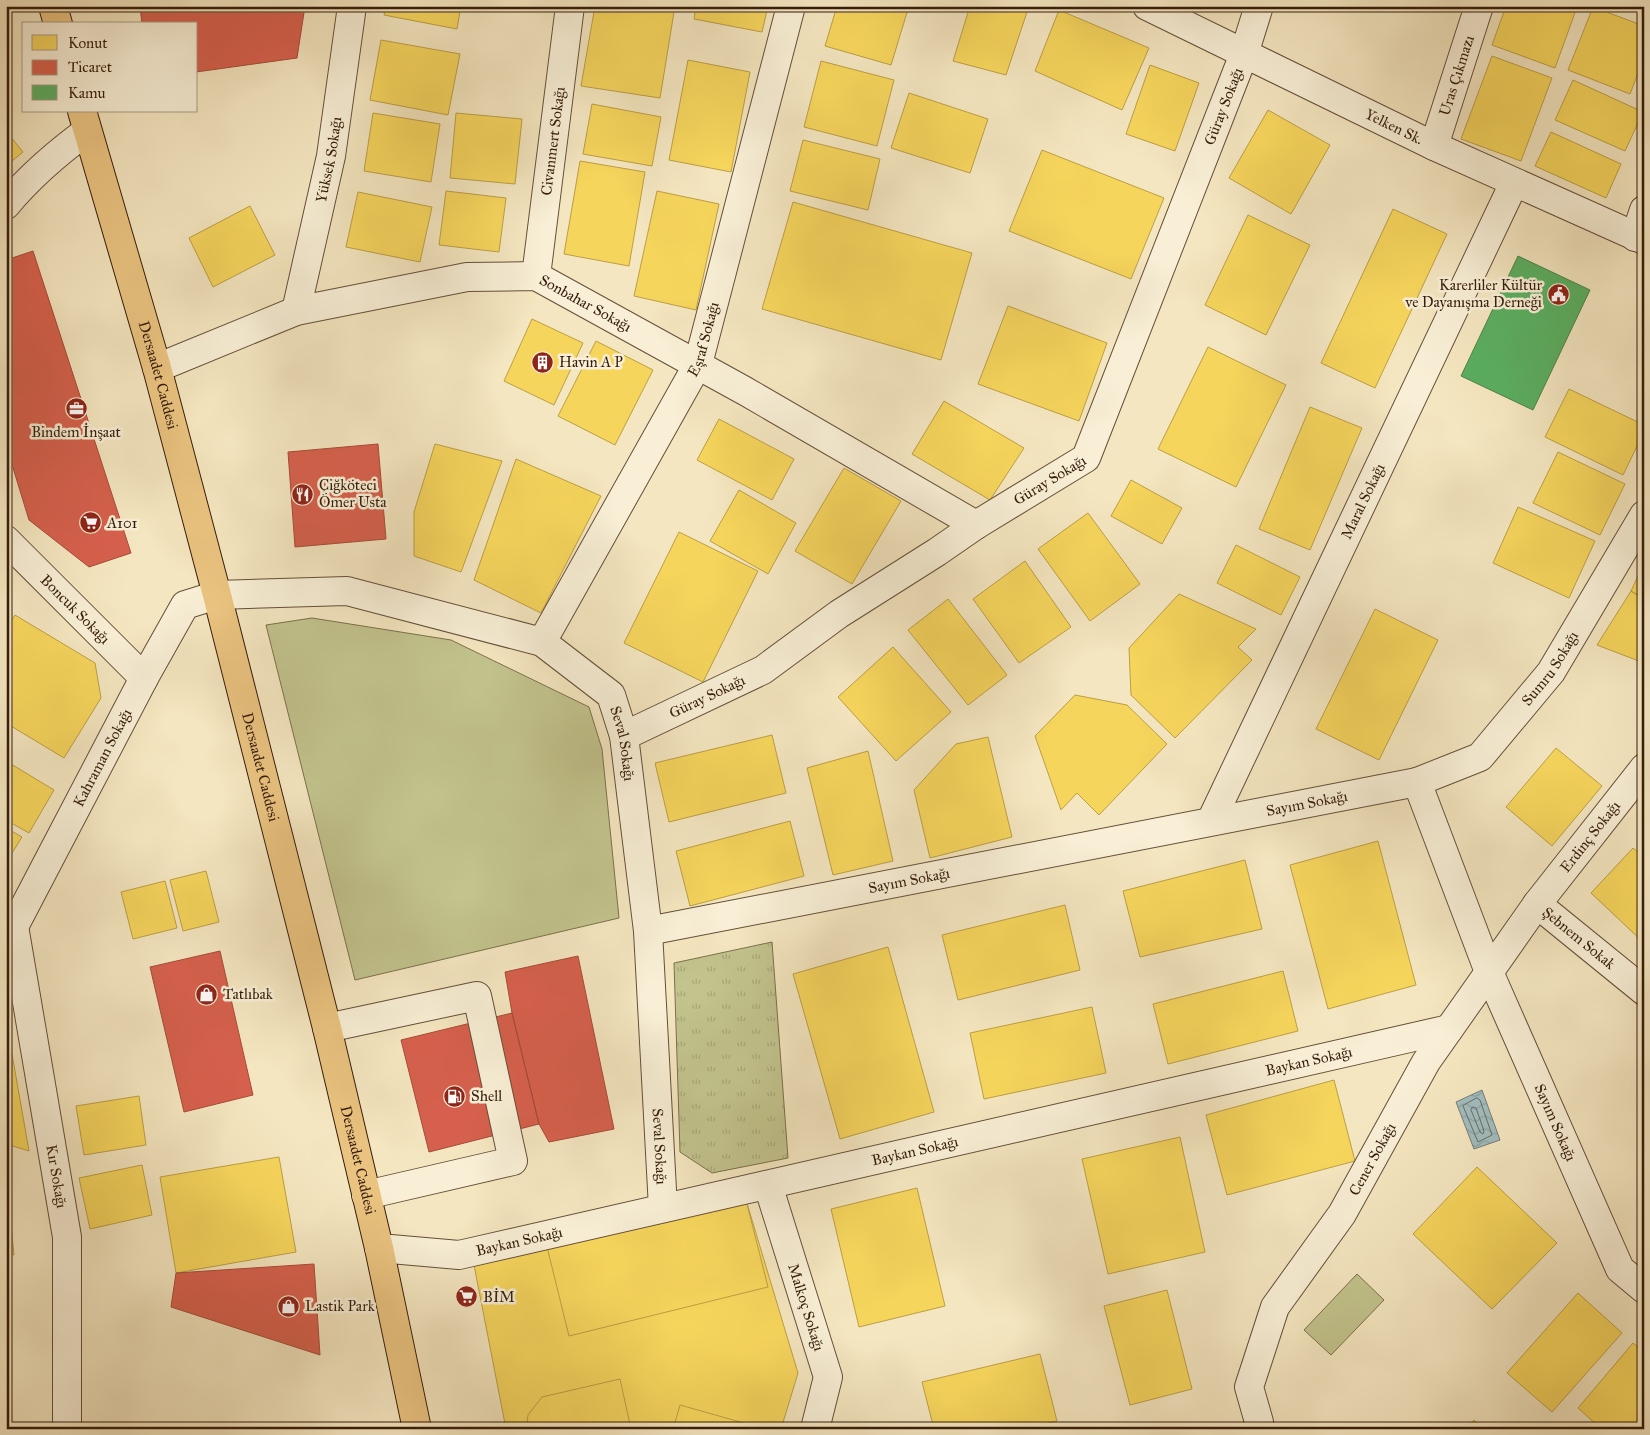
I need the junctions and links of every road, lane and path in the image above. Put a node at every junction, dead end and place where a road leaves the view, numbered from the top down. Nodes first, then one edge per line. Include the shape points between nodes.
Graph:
1 (53, 6) edge
2 (352, 6) edge
3 (570, 6) edge
4 (791, 6) edge
5 (1147, 6) edge
6 (1259, 6) edge
7 (1479, 6) edge
8 (57, 22) edge
9 (1244, 54) junction
10 (84, 121) edge
11 (1434, 146) junction
12 (1514, 182) junction
13 (6, 205) edge
14 (1644, 210) edge
15 (1640, 239) edge
16 (536, 276) junction
17 (296, 311) junction
18 (698, 364) junction
19 (157, 368) junction
20 (1644, 515) edge
21 (976, 525) junction
22 (6, 540) edge
23 (217, 595) junction
24 (542, 642) junction
25 (144, 678) junction
26 (624, 736) junction
27 (1644, 768) edge
28 (1417, 782) junction
29 (1211, 821) junction
30 (1537, 904) junction
31 (648, 930) junction
32 (10, 934) edge
33 (1489, 972) junction
34 (1644, 991) edge
35 (326, 1028) junction
36 (1449, 1029) junction
37 (768, 1185) junction
38 (366, 1195) junction
39 (664, 1208) junction
40 (379, 1248) junction
41 (1644, 1289) edge
42 (67, 1429) edge
43 (417, 1429) edge
44 (815, 1429) edge
45 (1257, 1429) edge

1 - 8 main road
2 - 17 street, Yüksek Sokağı via 331,156
3 - 16 street, Civanmert Sokağı
4 - 18 street, Eşraf Sokağı
5 - 9 street, Yelken Sk.
6 - 9 street, Güray Sokağı
7 - 11 street, Uras Çıkmazı
9 - 11 street, Yelken Sk.
9 - 21 street, Güray Sokağı via 1086,458
10 - 13 street
10 - 19 main road, Dersaadet Caddesi
11 - 12 street, Yelken Sk.
12 - 15 street, Yelken Sk.
12 - 29 street, Maral Sokağı
14 - 15 street
16 - 17 street, Sonbahar Sokağı via 467,277
16 - 18 street, Sonbahar Sokağı
17 - 19 street, Sonbahar Sokağı
18 - 21 street, Sonbahar Sokağı
18 - 24 street, Eşraf Sokağı
19 - 23 main road, Dersaadet Caddesi
20 - 28 street, Sumru Sokağı via 1551,672 1480,757
21 - 26 street, Güray Sokağı via 839,614 762,670
22 - 25 street, Boncuk Sokağı
23 - 24 street, Seval Sokağı via 347,591
23 - 25 street, Kahraman Sokağı via 185,605
23 - 35 main road, Dersaadet Caddesi
24 - 26 street, Seval Sokağı via 611,695
25 - 32 street, Kahraman Sokağı
26 - 31 street, Seval Sokağı
27 - 30 street, Erdinç Sokağı
28 - 29 street, Sayım Sokağı
28 - 33 street, Sayım Sokağı
29 - 31 street, Sayım Sokağı
30 - 33 street, Cener Sokağı
30 - 34 street, Şebnem Sokak
31 - 39 street, Seval Sokağı
32 - 42 street, Kır Sokağı via 67,1237
33 - 36 street, Cener Sokağı
33 - 41 street, Sayım Sokağı via 1620,1269
35 - 38 main road, Dersaadet Caddesi
35 - 38 street via 477,996 513,1161
36 - 37 street, Baykan Sokağı
36 - 45 street, Cener Sokağı via 1426,1062 1342,1214 1275,1307 1249,1387 1259,1422
37 - 39 street, Baykan Sokağı
37 - 44 street, Malkoç Sokağı via 828,1377
38 - 40 main road, Dersaadet Caddesi
39 - 40 street, Baykan Sokağı via 459,1255
40 - 43 main road, Dersaadet Caddesi

